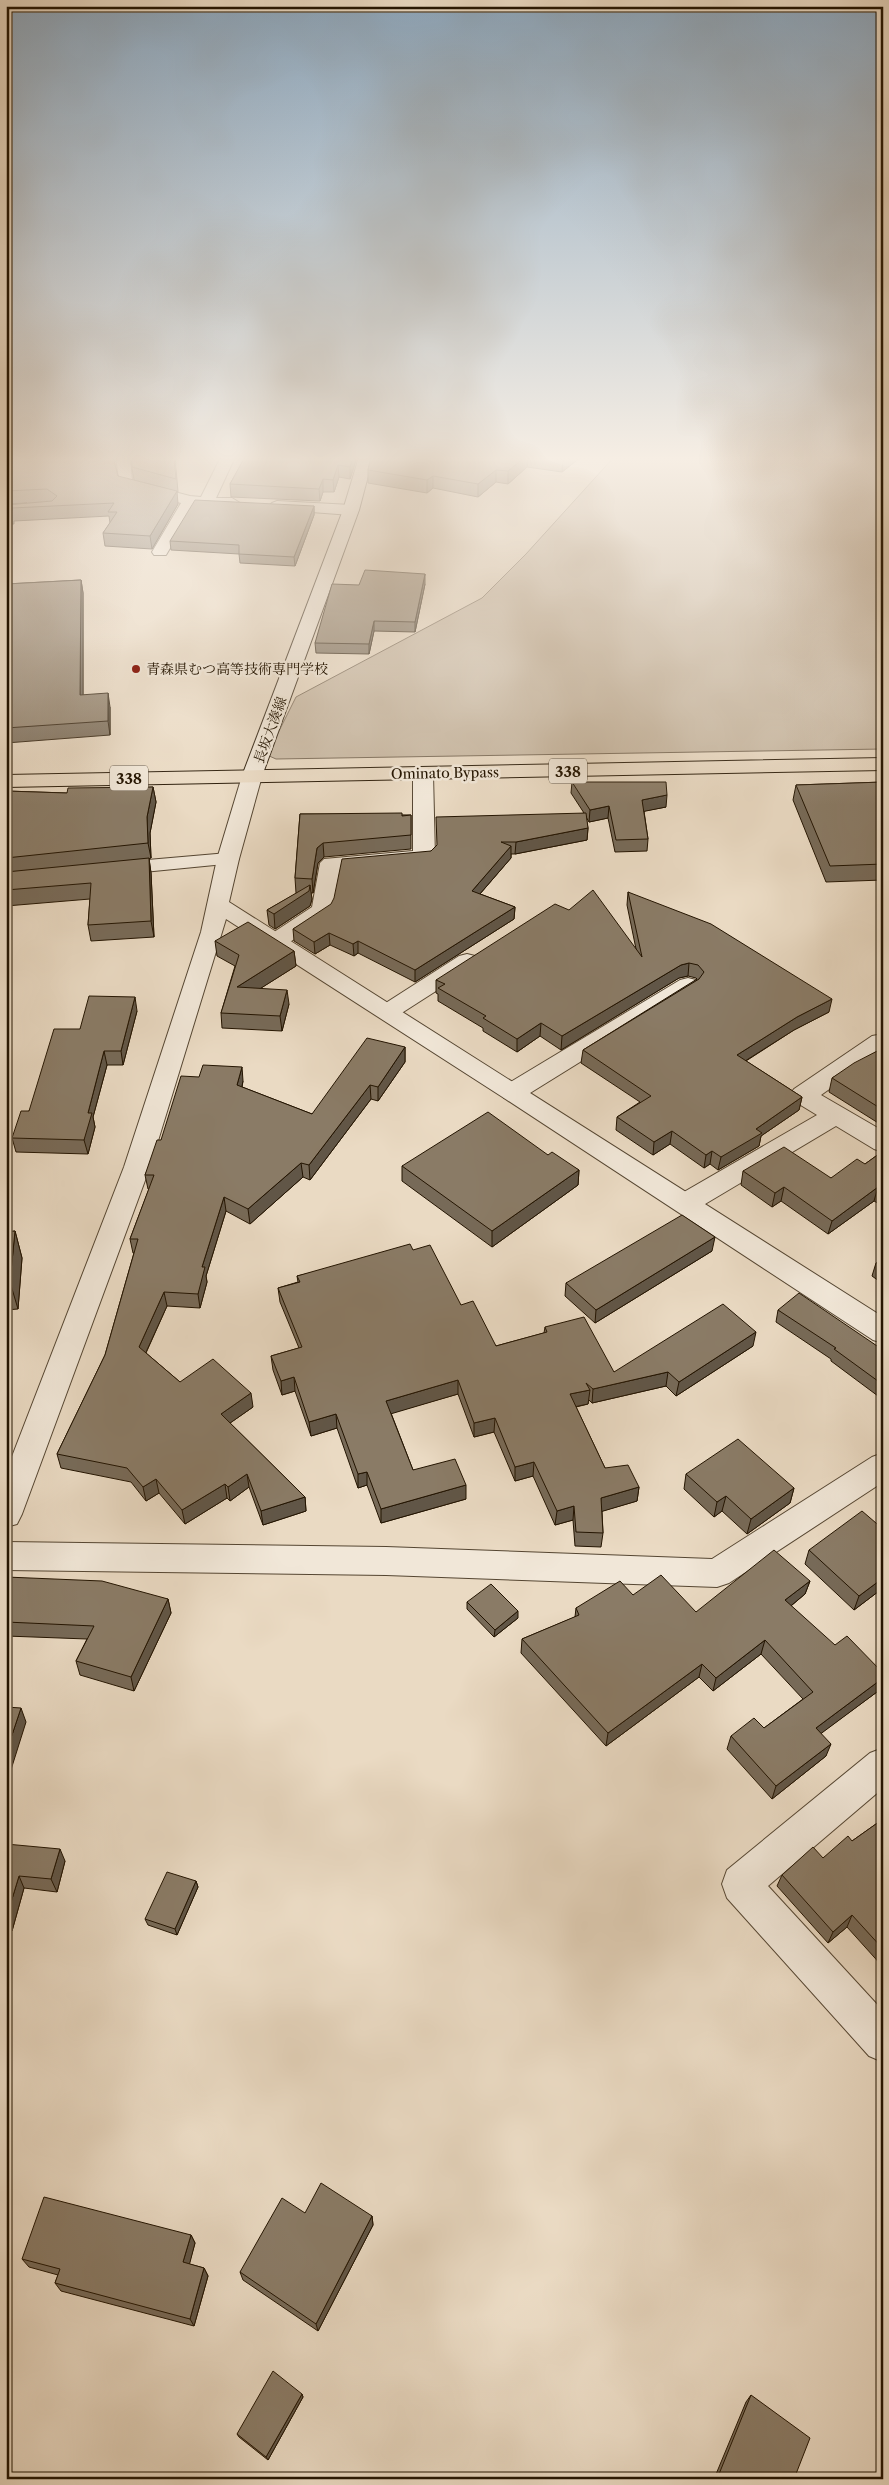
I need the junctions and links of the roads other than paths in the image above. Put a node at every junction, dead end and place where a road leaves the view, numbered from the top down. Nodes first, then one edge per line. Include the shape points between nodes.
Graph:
1 (327, 573) edge
2 (883, 764) edge
3 (423, 774) junction
4 (252, 776) junction
5 (6, 781) edge
6 (228, 859) junction
7 (96, 871) edge
8 (219, 905) junction
9 (276, 941) junction
10 (487, 948) edge
11 (688, 984) edge
12 (389, 1012) junction
13 (881, 1041) dead end
14 (513, 1092) junction
15 (836, 1115) junction
16 (883, 1143) edge
17 (686, 1203) junction
18 (883, 1332) edge
19 (883, 1466) edge
20 (6, 1514) edge
21 (6, 1556) edge
22 (883, 1764) edge
23 (883, 2042) edge

1 - 4 street, 長坂大湊線
2 - 3 highway, Ominato Bypass / 338
3 - 4 highway, Ominato Bypass / 338
3 - 9 street via 424,857 331,863 322,910
4 - 5 highway, Ominato Bypass / 338
4 - 6 street, 長坂大湊線
6 - 7 street
6 - 8 street, 長坂大湊線
8 - 9 street
8 - 20 street, 長坂大湊線 via 137,1167
9 - 12 street
10 - 12 street
11 - 14 street
12 - 14 street
13 - 15 street via 803,1095
14 - 17 street
15 - 16 street
15 - 17 street
17 - 18 street
19 - 21 street via 717,1573 386,1561
22 - 23 street via 741,1884

